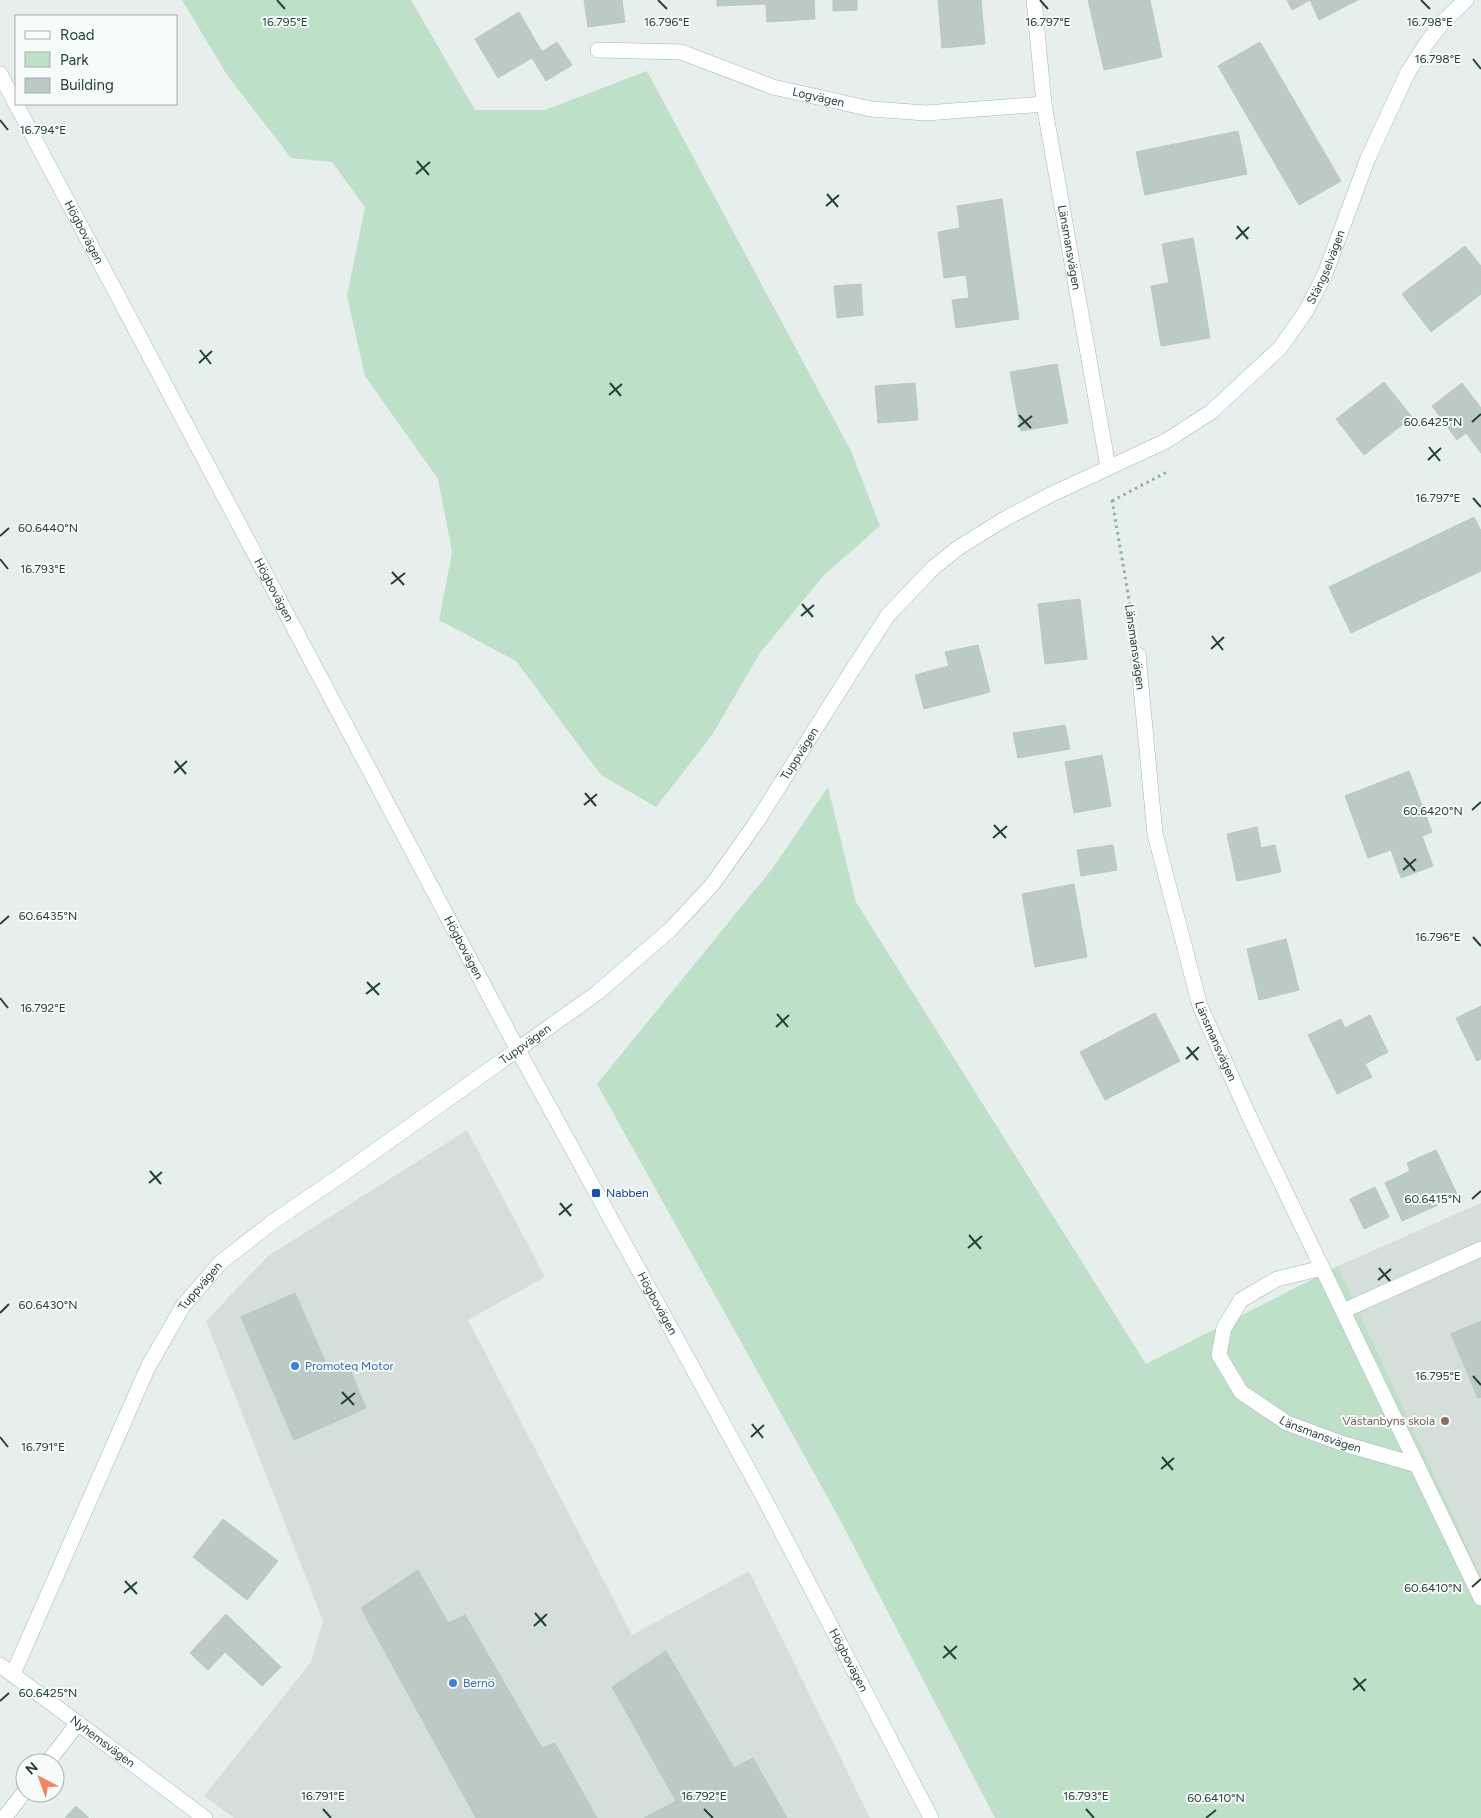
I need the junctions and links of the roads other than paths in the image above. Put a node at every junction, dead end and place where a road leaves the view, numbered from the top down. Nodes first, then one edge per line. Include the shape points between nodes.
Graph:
1 (1034, 0) edge
2 (1466, 0) edge
3 (598, 50) dead end
4 (0, 74) edge
5 (15, 102) edge
6 (1044, 104) junction
7 (16, 105) edge
8 (1108, 467) junction
9 (1138, 655) road end
10 (518, 1050) junction
11 (1481, 1249) edge
12 (1322, 1268) junction
13 (1343, 1311) junction
14 (1417, 1465) junction
15 (1480, 1593) edge
16 (0, 1665) edge
17 (13, 1674) junction
18 (78, 1723) junction
19 (55, 1753) edge
20 (16, 1803) edge
21 (4, 1818) edge
22 (204, 1818) edge
23 (931, 1818) edge

1 - 6 street, Länsmansvägen
2 - 8 street, Stängselvägen via 1428,40 1408,72 1368,158 1325,274 1306,311 1280,348 1211,412 1166,441
3 - 6 street, Logvägen via 681,52 773,87 871,109 926,113
4 - 5 street, Högbovägen
6 - 8 street, Länsmansvägen
7 - 10 street, Högbovägen
8 - 10 street, Tuppvägen via 1002,520 933,568 888,615 756,823 712,885 670,930 597,993
9 - 12 street, Länsmansvägen via 1155,834 1200,1006
10 - 17 street, Tuppvägen via 274,1221 221,1262 183,1306 148,1367
10 - 23 street, Högbovägen via 764,1498
11 - 13 street
12 - 13 street, Länsmansvägen
12 - 14 street, Länsmansvägen via 1277,1279 1241,1300 1224,1328 1220,1355 1241,1392 1287,1423 1341,1444
13 - 14 street, Länsmansvägen
14 - 15 street, Länsmansvägen
16 - 17 street, Nyhemsvägen
17 - 18 street, Nyhemsvägen
18 - 19 street
18 - 22 street, Nyhemsvägen
20 - 21 street

